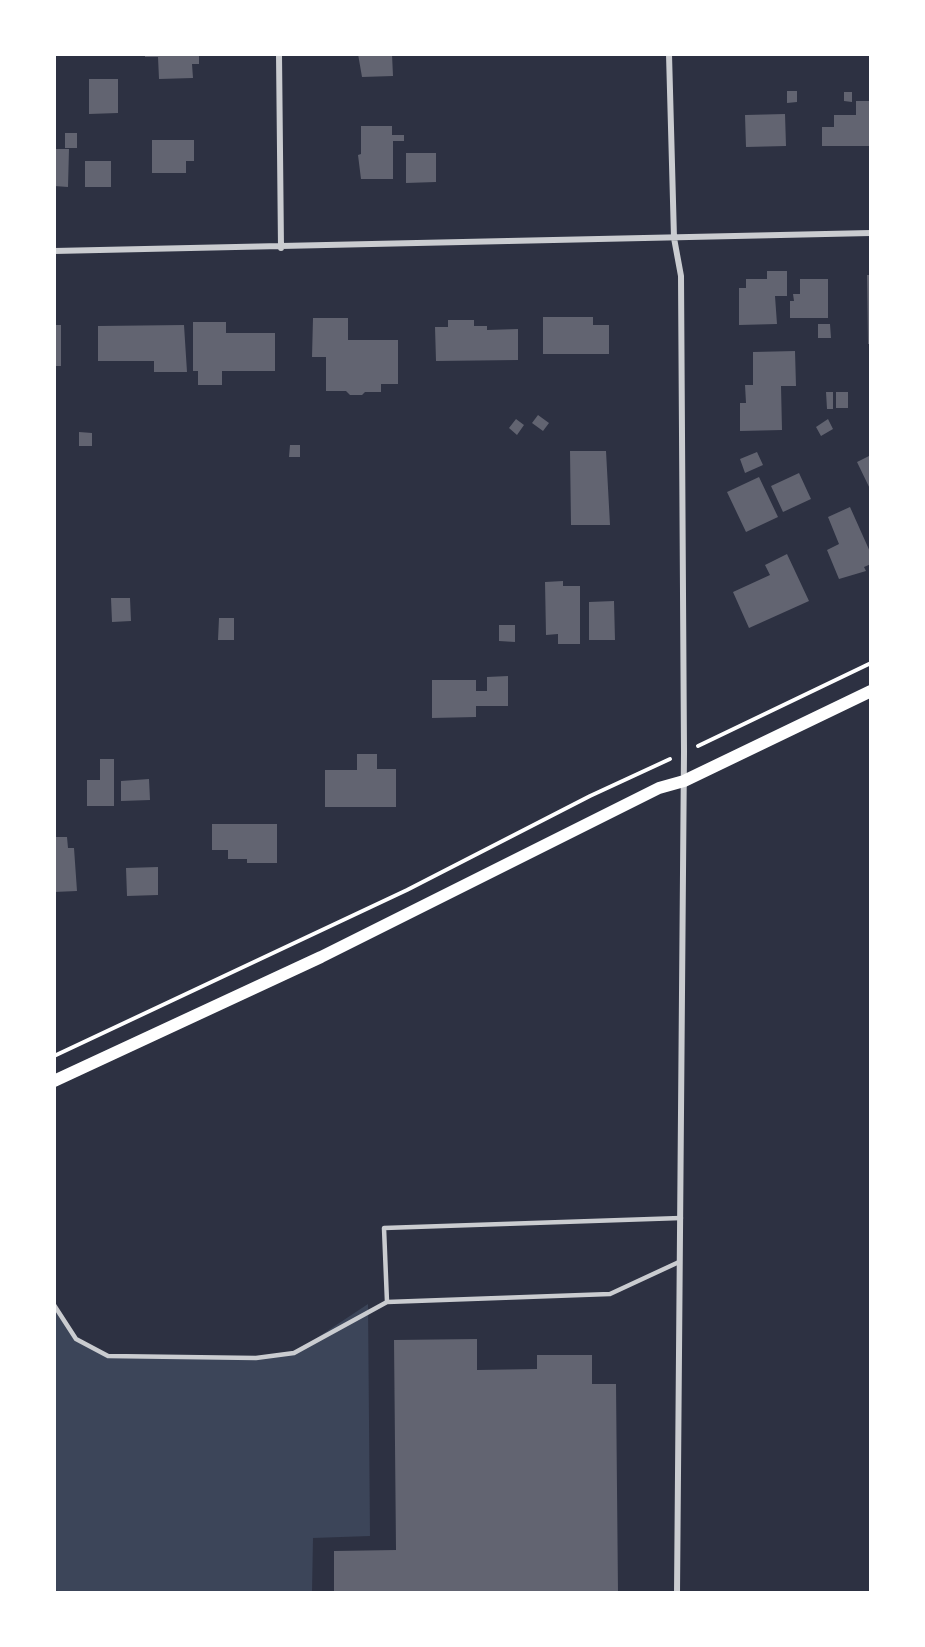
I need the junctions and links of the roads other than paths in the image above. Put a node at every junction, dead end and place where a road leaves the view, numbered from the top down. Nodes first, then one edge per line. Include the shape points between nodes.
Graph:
1 (279, 54) edge
2 (669, 54) edge
3 (871, 233) edge
4 (674, 238) junction
5 (282, 248) junction
6 (54, 251) edge
7 (871, 691) edge
8 (684, 781) junction
9 (54, 1081) edge
10 (681, 1218) junction
11 (679, 1262) junction
12 (387, 1302) junction
13 (54, 1305) edge
14 (677, 1593) edge

1 - 5 street
2 - 4 street
3 - 4 street
4 - 5 street
4 - 8 street via 681,276
5 - 6 street
7 - 8 main road
8 - 9 main road via 659,788 321,957
8 - 10 street
10 - 11 street
10 - 12 lane via 384,1228
11 - 12 lane via 610,1294
11 - 14 street
12 - 13 lane via 294,1353 256,1359 108,1356 76,1339

